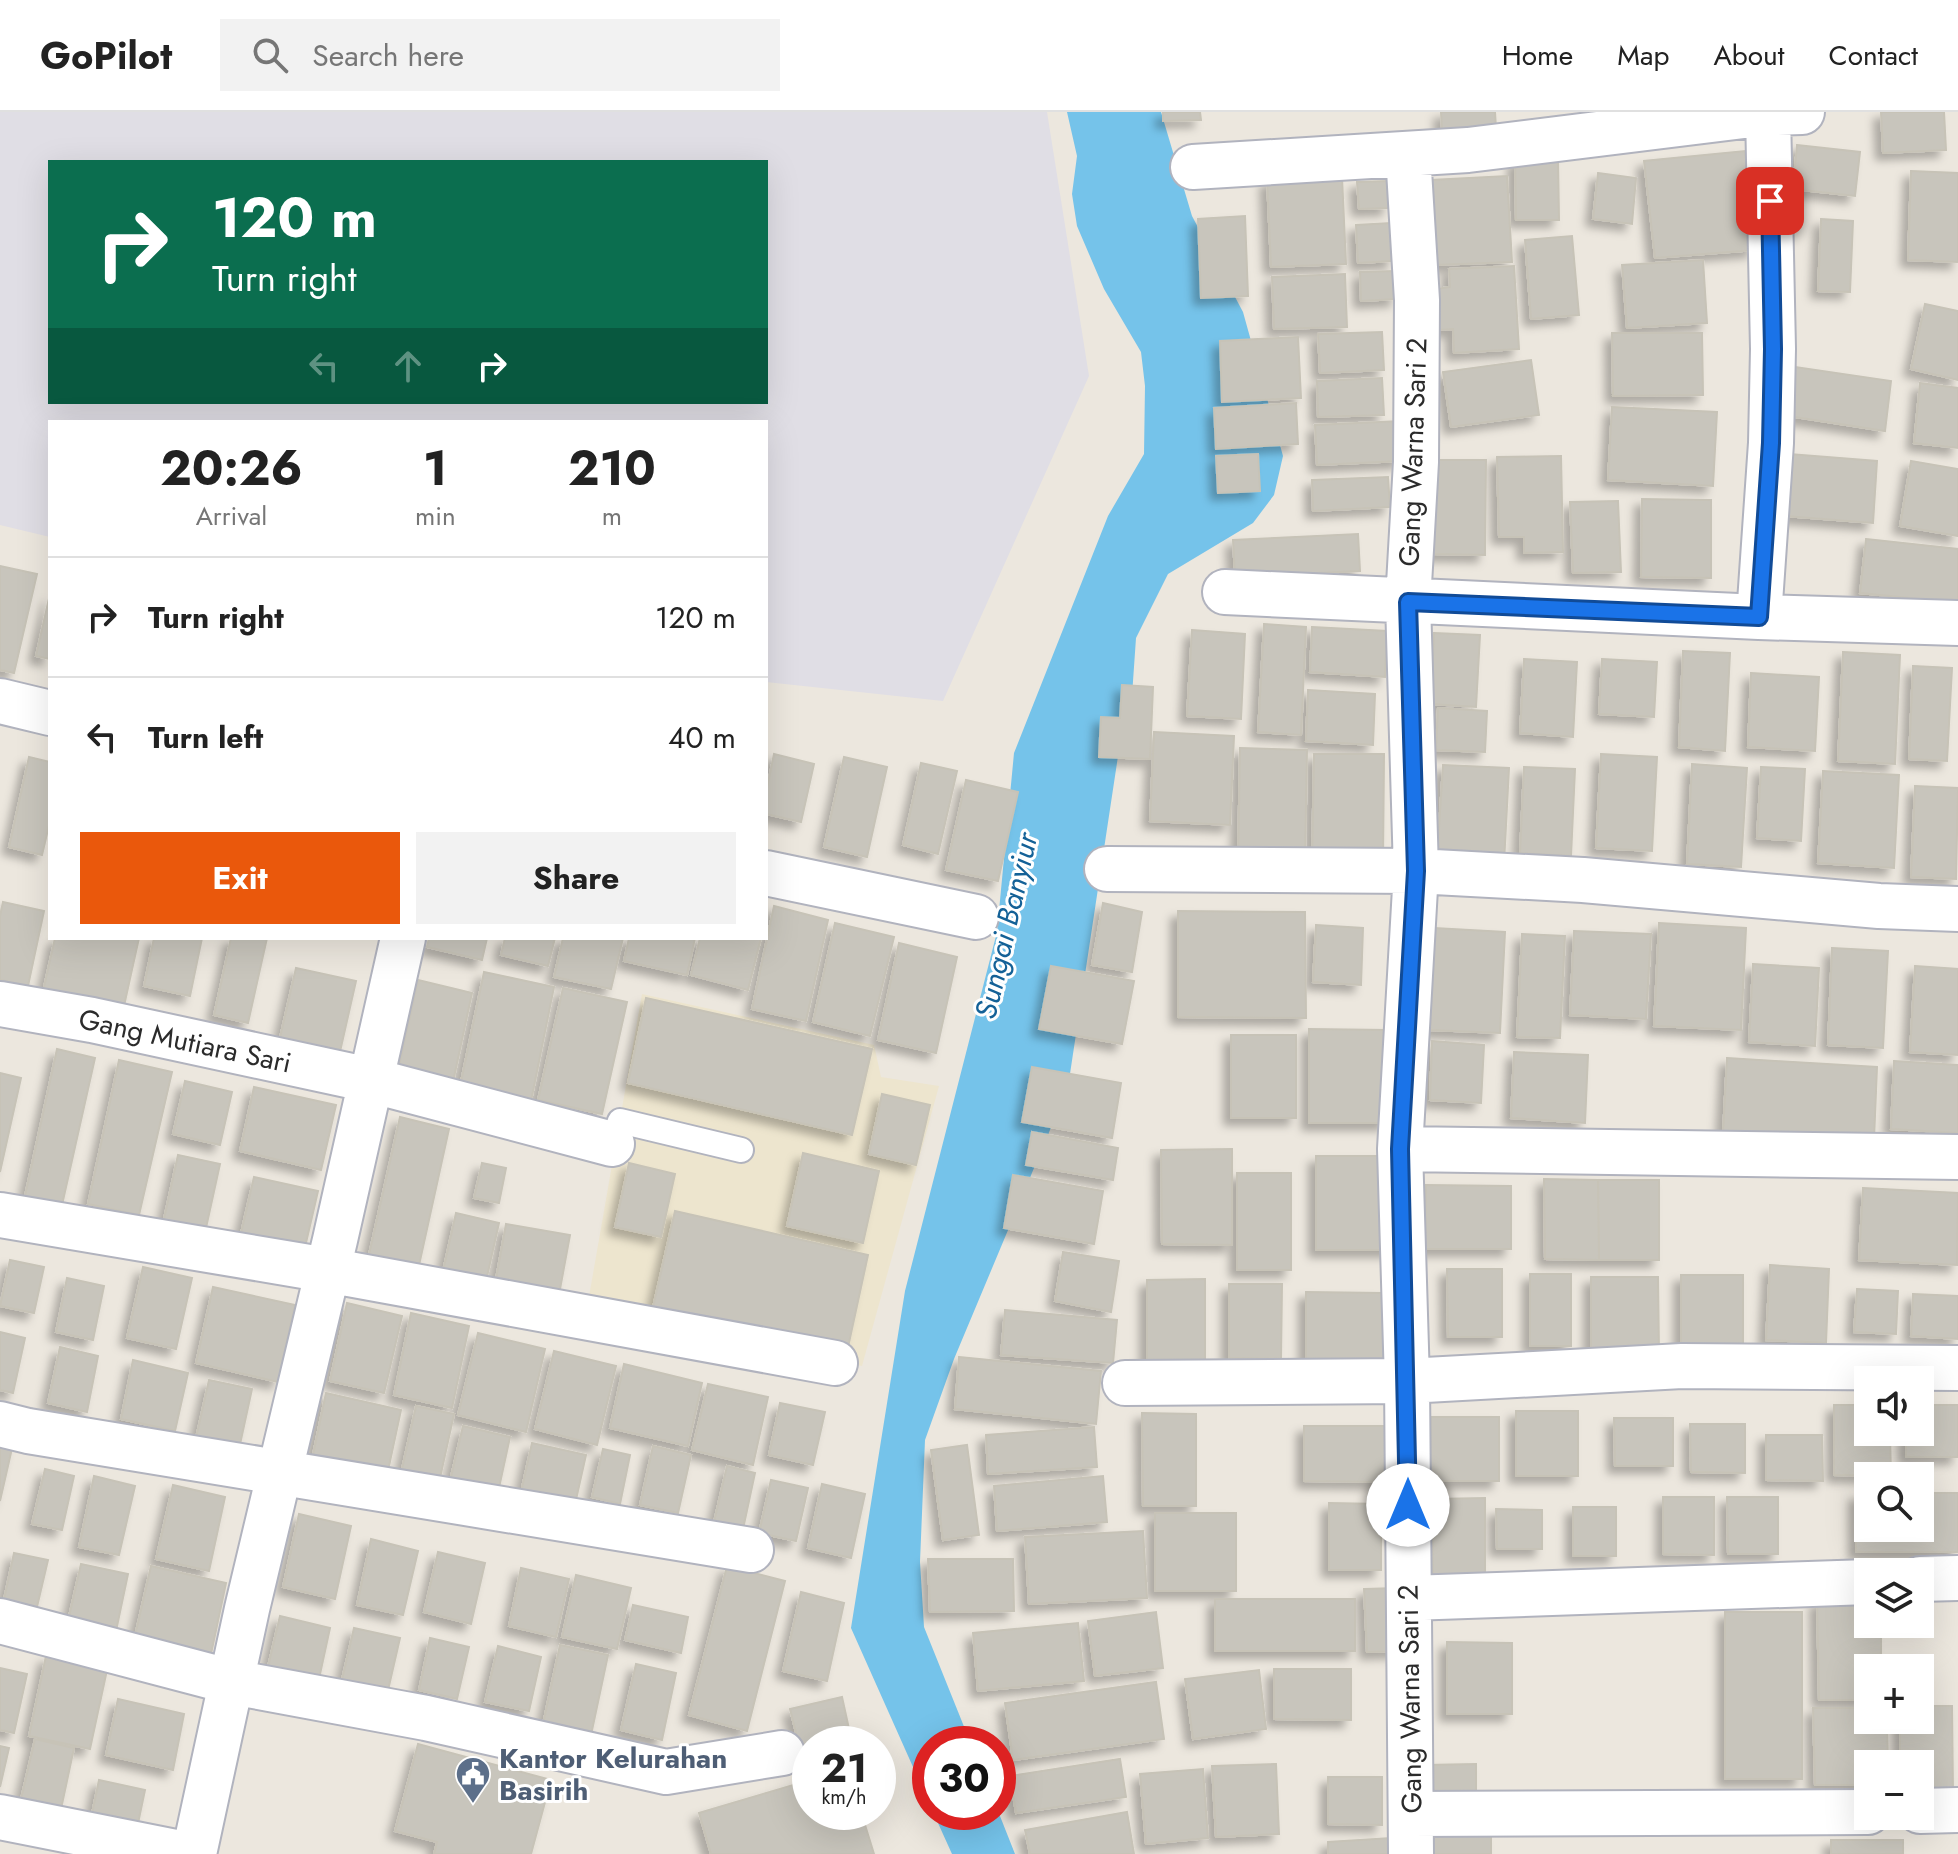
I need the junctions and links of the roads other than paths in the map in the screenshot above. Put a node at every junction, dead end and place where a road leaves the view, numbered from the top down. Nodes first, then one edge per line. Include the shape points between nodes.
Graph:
1 (1802, 112) edge
2 (1768, 113) edge
3 (1408, 154) junction
4 (1193, 167) dead end
5 (1225, 592) dead end
6 (1408, 602) junction
7 (1759, 617) junction
8 (1958, 623) edge
9 (0, 701) edge
10 (48, 713) edge
11 (1107, 869) dead end
12 (1416, 871) junction
13 (768, 873) edge
14 (1958, 909) edge
15 (976, 917) dead end
16 (403, 940) edge
17 (0, 1004) edge
18 (370, 1080) junction
19 (612, 1144) joint
20 (1400, 1149) junction
21 (741, 1150) dead end
22 (1958, 1157) edge
23 (0, 1215) edge
24 (327, 1270) junction
25 (835, 1363) dead end
26 (1958, 1368) edge
27 (1407, 1381) junction
28 (1125, 1383) dead end
29 (0, 1424) edge
30 (280, 1473) junction
31 (751, 1550) dead end
32 (1958, 1578) edge
33 (1934, 1579) edge
34 (1854, 1582) edge
35 (1409, 1598) junction
36 (0, 1621) edge
37 (232, 1682) junction
38 (782, 1753) dead end
39 (1958, 1810) edge
40 (1934, 1811) edge
41 (1854, 1813) edge
42 (0, 1817) edge
43 (1411, 1834) edge
44 (186, 1854) edge
45 (194, 1854) edge

1 - 2 street
2 - 3 street
2 - 7 street via 1773,349
3 - 4 street
3 - 6 street, Gang Warna Sari 2 via 1417,300
5 - 6 street
6 - 7 street
6 - 12 street, Gang Warna Sari 2
7 - 8 street
9 - 10 street
11 - 12 street
12 - 14 street
12 - 20 street, Gang Warna Sari 2
13 - 15 street
16 - 18 street
17 - 18 street, Gang Mutiara Sari
18 - 19 street, Gang Mutiara Sari
18 - 24 street
19 - 21 lane via 620,1121
20 - 22 street
20 - 27 street, Gang Warna Sari 2
23 - 24 street
24 - 25 street
24 - 30 street
26 - 27 street via 1682,1366
27 - 28 street
27 - 35 street, Gang Warna Sari 2
29 - 30 street
30 - 31 street
30 - 37 street
32 - 33 street
34 - 35 street
35 - 43 street, Gang Warna Sari 2
36 - 37 street
37 - 38 street via 426,1718 666,1772
37 - 45 street
39 - 40 street
41 - 43 street
42 - 44 street

